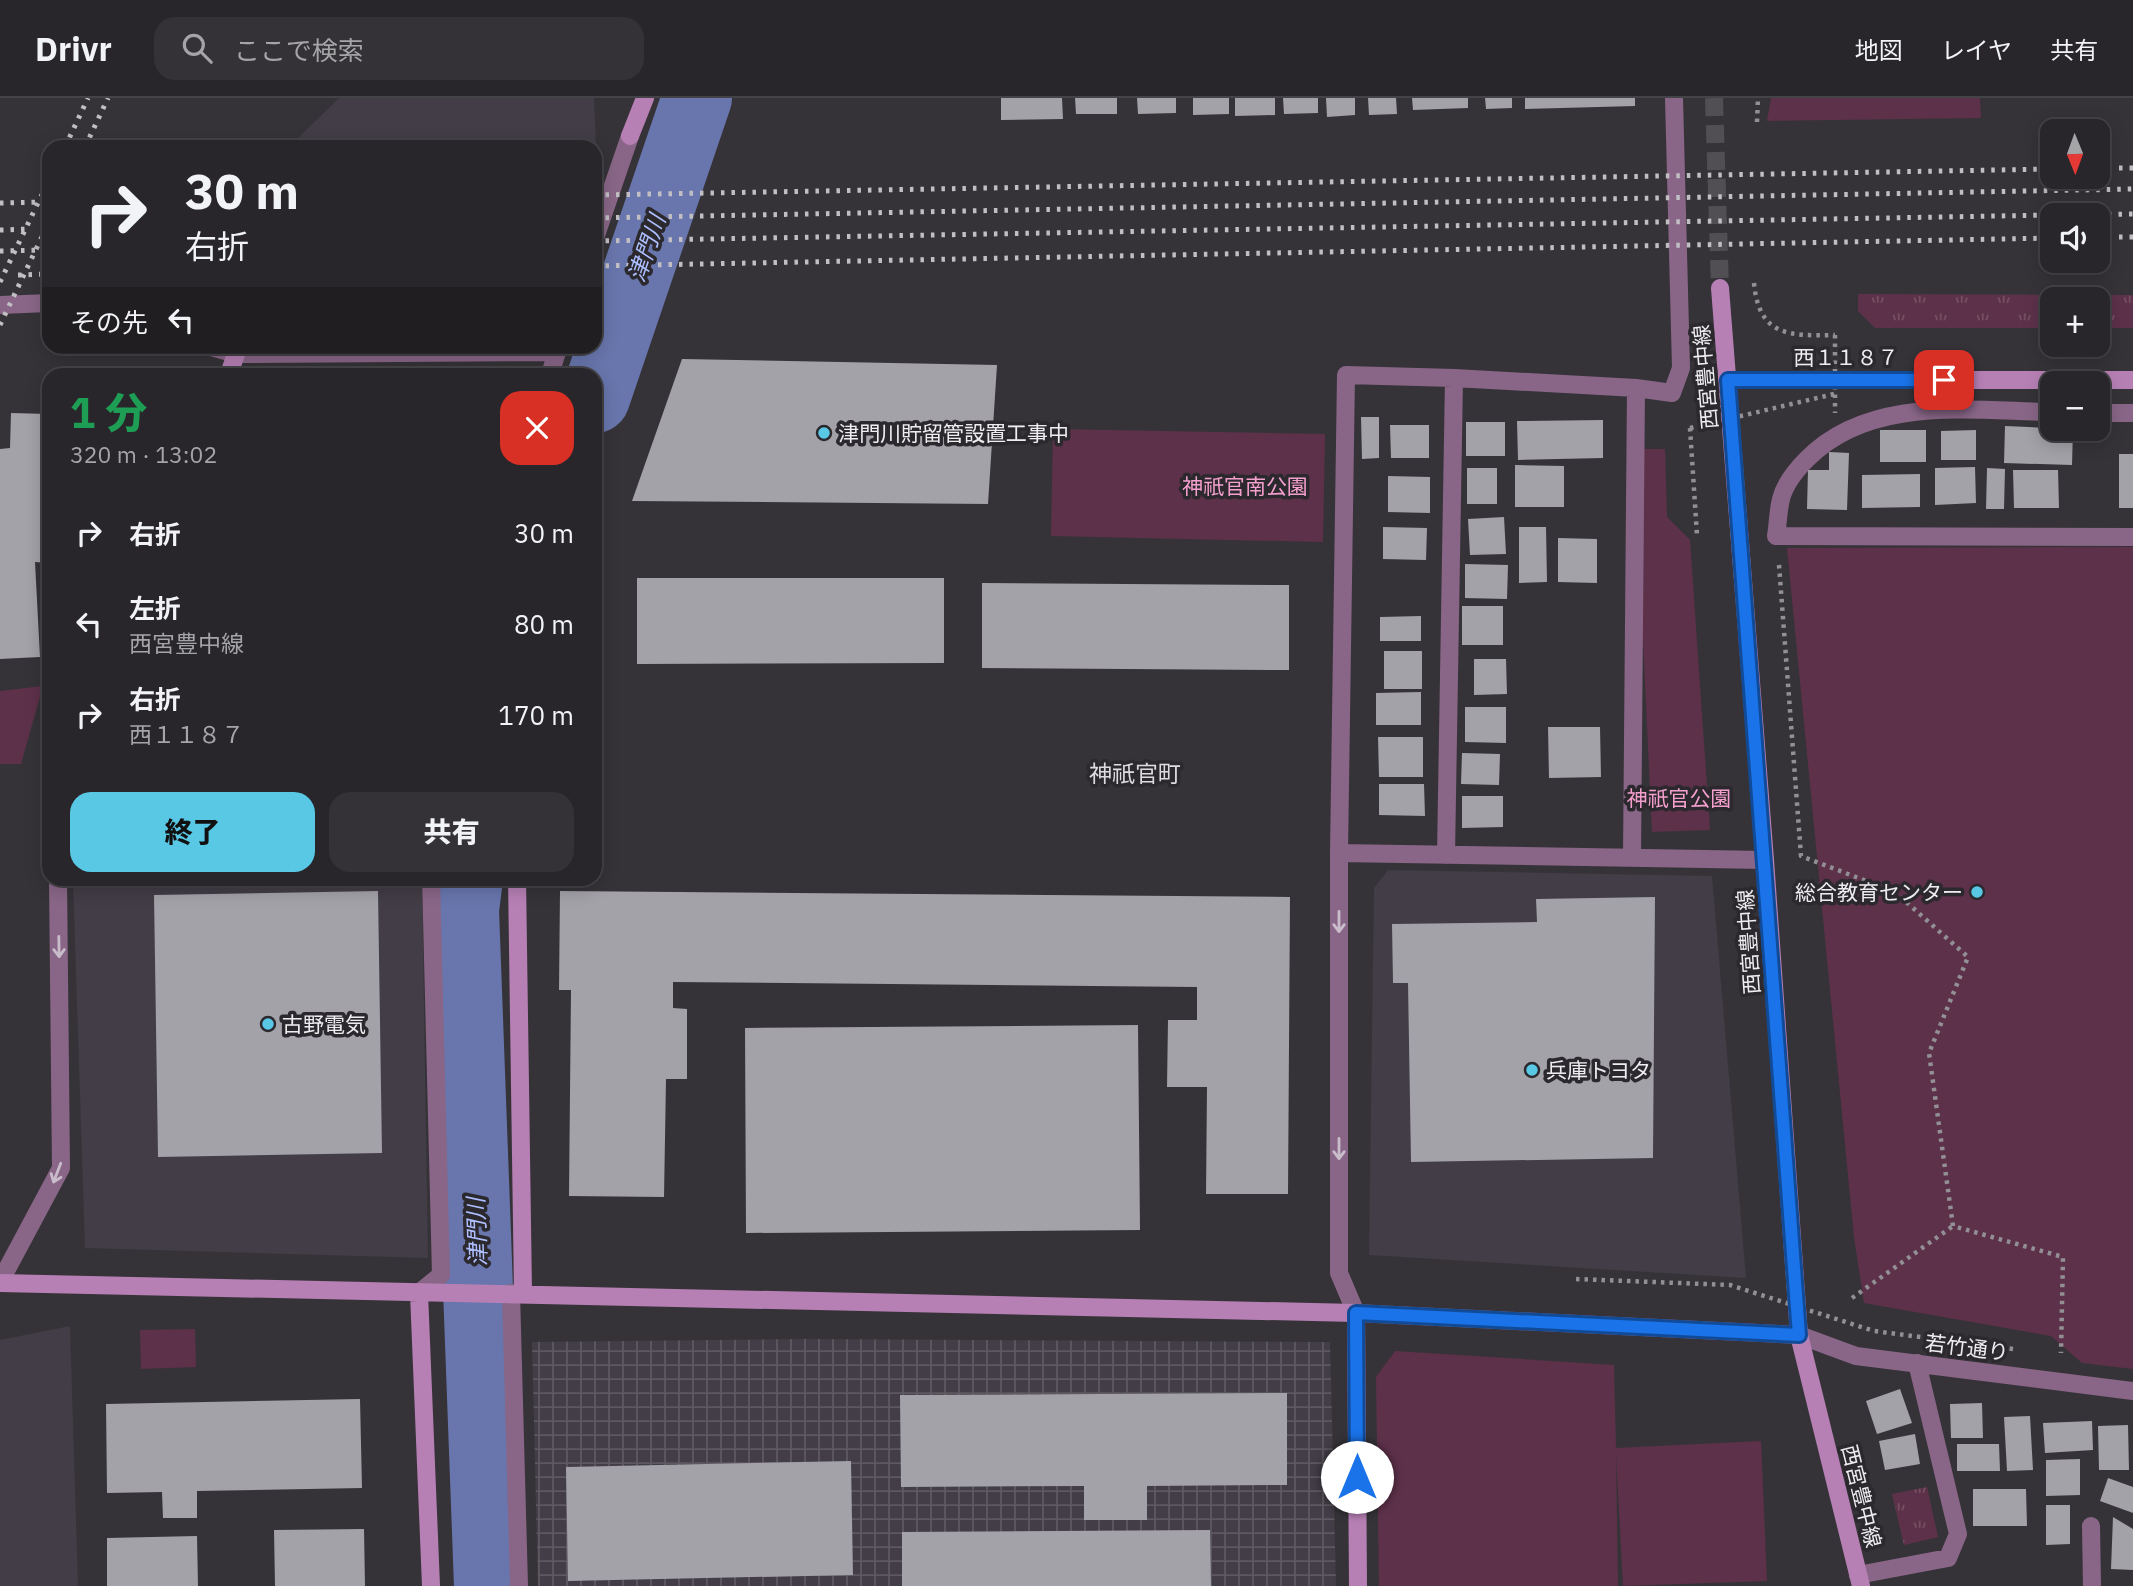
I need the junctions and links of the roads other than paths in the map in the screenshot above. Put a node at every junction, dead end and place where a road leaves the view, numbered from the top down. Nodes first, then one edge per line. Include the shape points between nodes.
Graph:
1 (645, 98) edge
2 (1674, 98) edge
3 (602, 217) edge
4 (1720, 288) tunnel mouth
5 (42, 303) edge
6 (0, 305) edge
7 (236, 354) edge
8 (231, 368) edge
9 (1454, 378) junction
10 (1728, 380) junction
11 (2133, 380) edge
12 (1636, 388) junction
13 (2040, 412) edge
14 (2110, 413) edge
15 (2133, 413) edge
16 (2133, 537) edge
17 (1339, 853) junction
18 (1446, 855) junction
19 (1632, 859) junction
20 (1765, 860) junction
21 (58, 886) edge
22 (431, 886) edge
23 (517, 886) edge
24 (0, 1282) edge
25 (419, 1293) junction
26 (511, 1293) junction
27 (1356, 1313) junction
28 (1799, 1335) junction
29 (1917, 1363) junction
30 (2133, 1391) edge
31 (2091, 1526) dead end
32 (1859, 1581) edge
33 (431, 1586) edge
34 (519, 1586) edge
35 (1359, 1586) edge
36 (2092, 1586) edge

1 - 3 street
2 - 12 street via 1681,368 1672,393
4 - 10 street, 西宮豊中線
5 - 6 street
7 - 8 street
9 - 12 street
9 - 17 street via 1346,375
9 - 18 street
10 - 11 street, 西１１８７
10 - 20 street, 西宮豊中線
12 - 19 street
13 - 16 street via 1932,410 1881,416 1847,430 1819,447 1793,474 1781,498 1776,536
14 - 15 street
17 - 18 street
17 -> 27 street via 1339,1273
18 - 19 street
19 - 20 street
20 - 28 street, 西宮豊中線
21 -> 24 street via 61,1168
22 - 25 street via 441,1275
23 - 26 street
24 - 25 street
25 - 26 street
25 - 33 street
26 - 27 street
26 - 34 street
27 - 28 street, 若竹通り
27 - 35 street
28 - 29 street, 若竹通り via 1856,1356
28 - 32 street, 西宮豊中線
29 - 30 street, 若竹通り
29 - 32 street via 1958,1534 1948,1558
31 - 36 street

